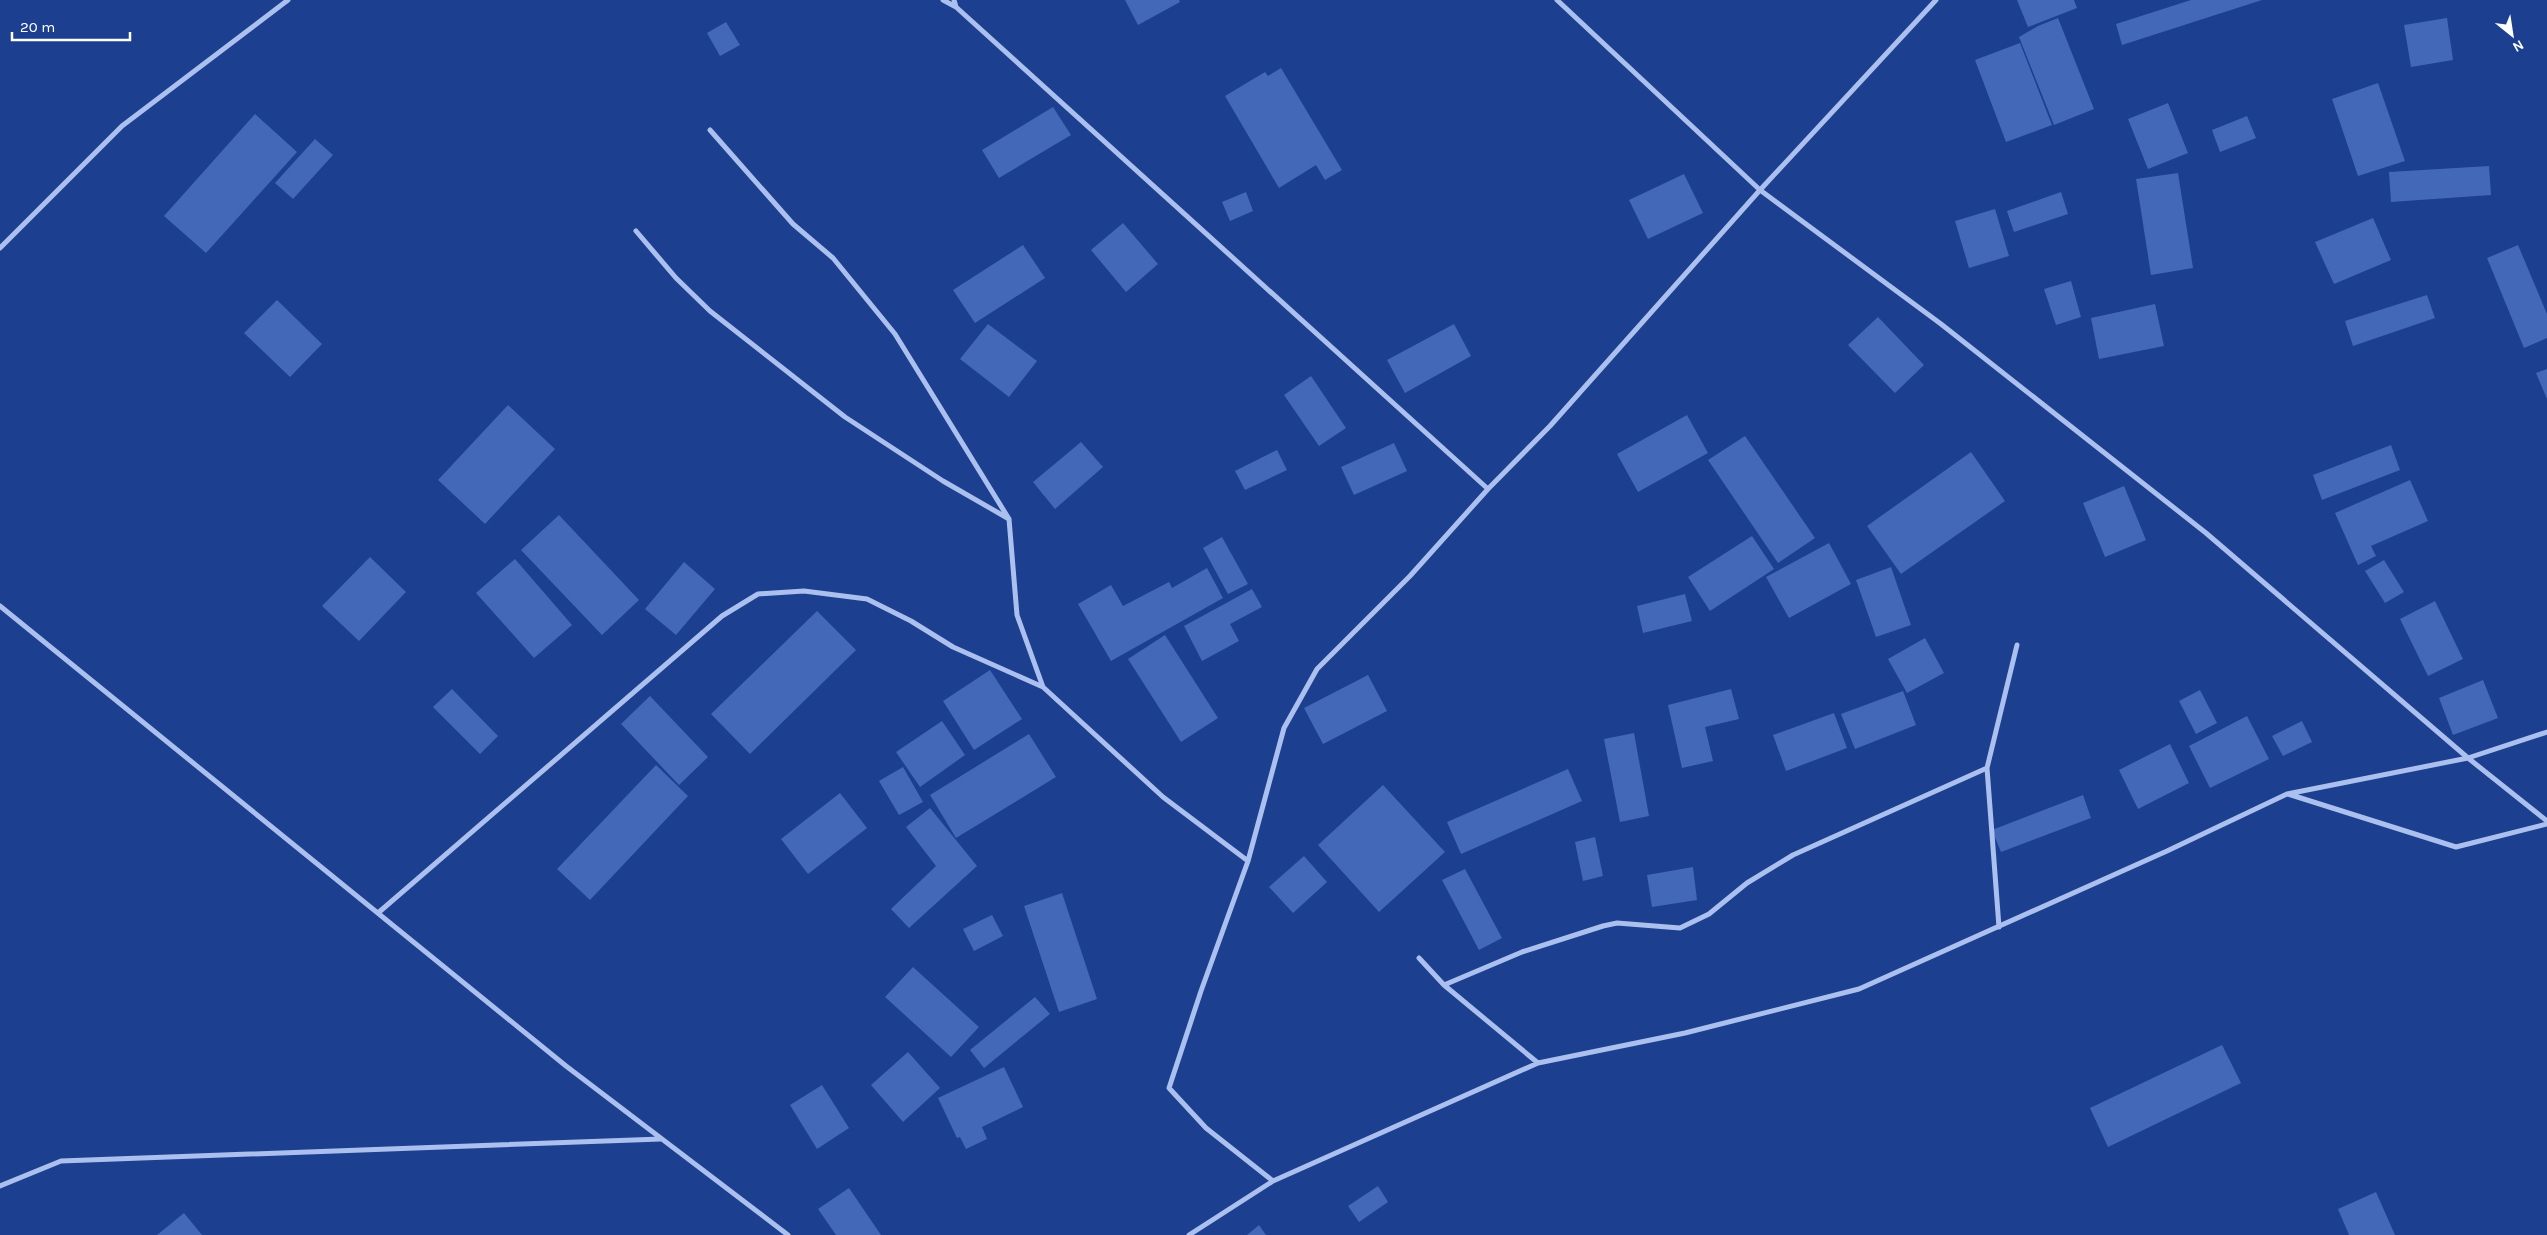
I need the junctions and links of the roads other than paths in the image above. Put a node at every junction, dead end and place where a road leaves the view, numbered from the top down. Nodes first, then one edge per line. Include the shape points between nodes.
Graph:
1 (288, 0) edge
2 (943, 0) edge
3 (954, 0) edge
4 (1557, 0) edge
5 (1936, 0) edge
6 (956, 7) junction
7 (710, 130) dead end
8 (1760, 190) junction
9 (636, 231) dead end
10 (0, 248) edge
11 (1488, 489) junction
12 (1009, 519) junction
13 (0, 606) edge
14 (2018, 645) dead end
15 (1043, 687) junction
16 (2547, 732) edge
17 (2468, 758) junction
18 (1987, 768) junction
19 (2287, 794) junction
20 (2547, 823) edge
21 (1248, 861) junction
22 (378, 913) junction
23 (1999, 927) junction
24 (1419, 958) dead end
25 (1444, 985) junction
26 (1538, 1062) junction
27 (661, 1139) junction
28 (1273, 1181) junction
29 (0, 1186) edge
30 (788, 1235) edge
31 (1189, 1235) edge

1 - 10 street via 122,126
2 - 6 street
3 - 6 street
4 - 8 street
5 - 8 street
6 - 11 street
7 - 12 street via 793,224 833,258 895,334
8 - 11 street via 1550,426
8 - 17 street via 1941,324 2206,533
9 - 12 street via 676,278 710,311 845,417 943,481
11 - 21 street via 1410,576 1317,669 1284,728
12 - 15 street via 1017,615
13 - 22 street
14 - 18 street
15 - 21 street via 1164,797
15 - 22 street via 953,647 867,599 804,591 758,594 722,616
16 - 17 street
17 - 19 street
17 - 20 street
18 - 23 street
18 - 25 street via 1793,855 1747,883 1709,914 1680,928 1617,923 1603,926 1522,952
19 - 20 street via 2456,847
19 - 23 street
21 - 28 street via 1169,1088 1206,1128
22 - 27 street
23 - 26 street via 1859,989 1685,1033
24 - 25 street
25 - 26 street
26 - 28 street
27 - 29 street via 61,1161
27 - 30 street
28 - 31 street

